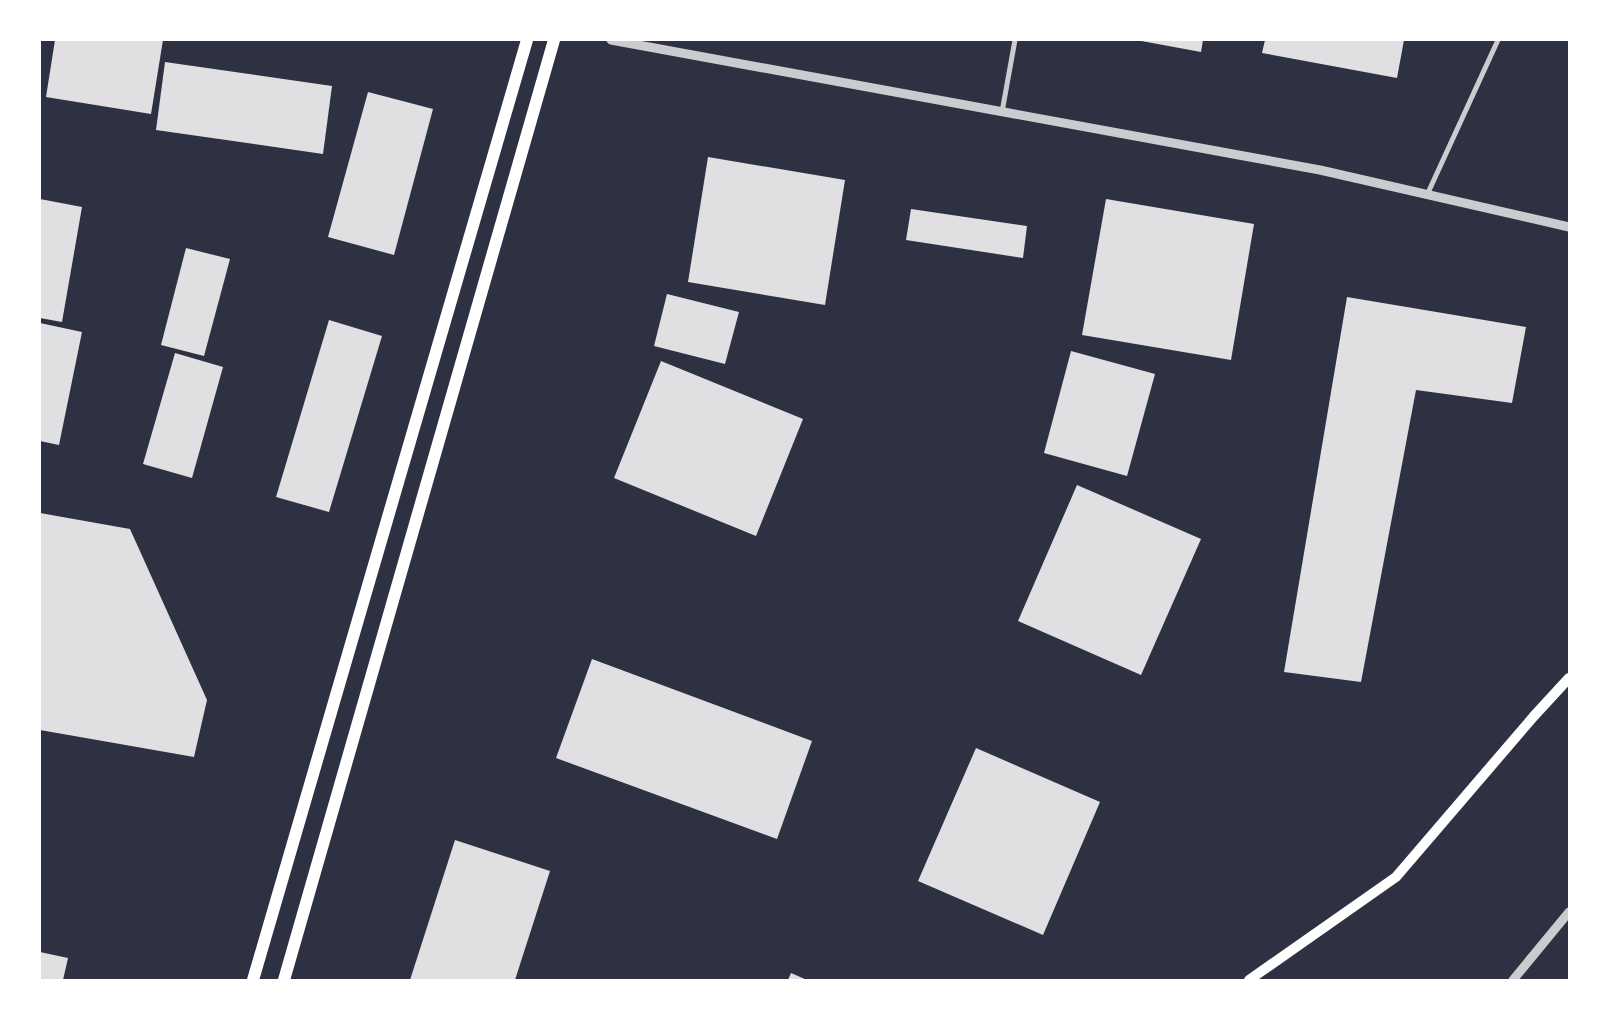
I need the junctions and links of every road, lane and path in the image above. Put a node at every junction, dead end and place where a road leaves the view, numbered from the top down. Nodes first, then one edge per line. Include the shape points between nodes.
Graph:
1 (527, 40) edge
2 (554, 40) edge
3 (611, 40) edge
4 (1015, 40) edge
5 (1498, 40) edge
6 (1002, 112) junction
7 (1427, 195) junction
8 (1569, 227) edge
9 (1569, 678) edge
10 (1569, 912) edge
11 (253, 980) edge
12 (284, 980) edge
13 (1249, 980) edge
14 (1513, 980) edge

1 - 11 main road
2 - 12 main road
3 - 6 street
4 - 6 street
5 - 7 street
6 - 7 street via 1320,170
7 - 8 street
9 - 13 main road via 1396,877
10 - 14 street

